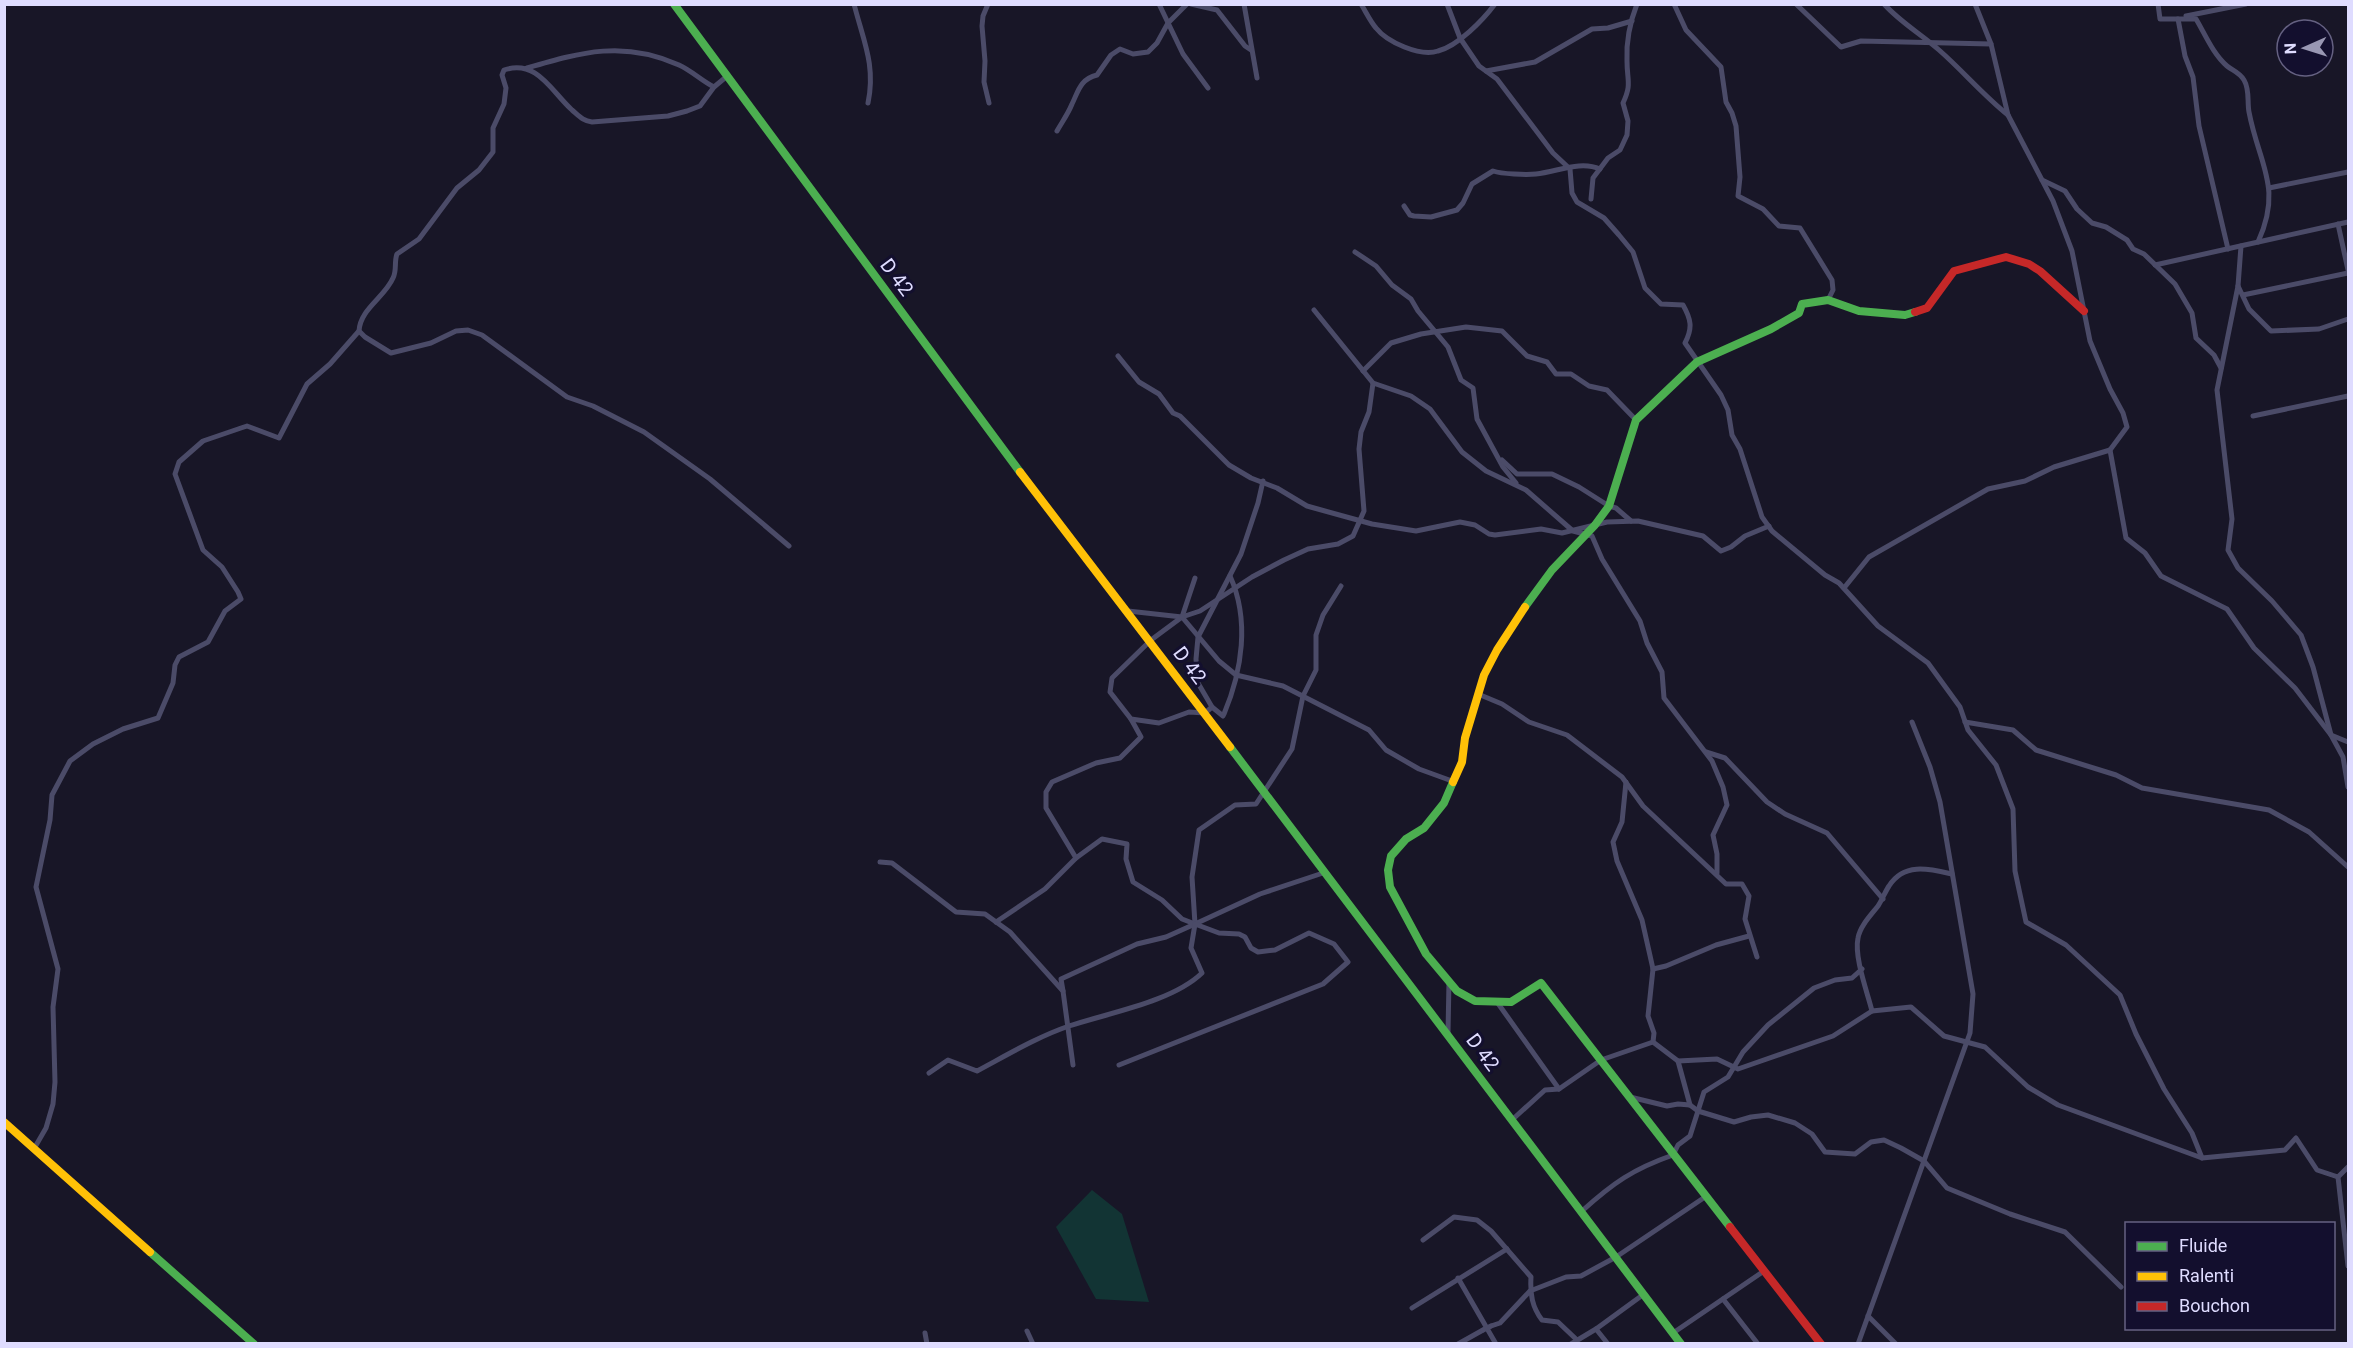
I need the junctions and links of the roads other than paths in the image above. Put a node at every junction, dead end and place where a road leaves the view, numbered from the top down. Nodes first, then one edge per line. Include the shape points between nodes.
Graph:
1 (674, 4) edge
2 (854, 4) edge
3 (988, 4) edge
4 (1159, 4) edge
5 (1189, 4) edge
6 (1244, 4) edge
7 (1361, 4) edge
8 (1447, 4) edge
9 (1494, 4) edge
10 (1637, 4) edge
11 (1674, 4) edge
12 (1796, 4) edge
13 (1884, 4) edge
14 (1975, 4) edge
15 (2158, 4) edge
16 (2246, 4) edge
17 (2179, 18) junction
18 (1632, 21) junction
19 (1168, 23) junction
20 (2157, 23) dead end
21 (1460, 38) junction
22 (1931, 43) junction
23 (1991, 44) junction
24 (1251, 50) junction
25 (527, 68) junction
26 (1486, 71) junction
27 (726, 77) junction
28 (1257, 78) dead end
29 (714, 87) junction
30 (1208, 88) dead end
31 (868, 103) dead end
32 (989, 103) dead end
33 (2008, 115) junction
34 (1057, 131) dead end
35 (1570, 169) junction
36 (1600, 169) junction
37 (2349, 172) edge
38 (2042, 180) junction
39 (2269, 188) junction
40 (1591, 200) dead end
41 (1404, 206) dead end
42 (2349, 222) edge
43 (2338, 224) junction
44 (2258, 242) junction
45 (2241, 246) junction
46 (2228, 249) junction
47 (1355, 252) dead end
48 (2155, 265) junction
49 (2349, 271) edge
50 (2238, 286) junction
51 (2242, 295) junction
52 (1828, 300) junction
53 (1314, 310) dead end
54 (2084, 311) junction
55 (2348, 319) edge
56 (359, 331) junction
57 (1436, 331) junction
58 (1118, 356) dead end
59 (1697, 362) junction
60 (2221, 368) junction
61 (1363, 371) junction
62 (1373, 383) junction
63 (2349, 396) edge
64 (2253, 416) dead end
65 (1636, 420) junction
66 (2110, 450) junction
67 (1498, 456) junction
68 (1263, 481) junction
69 (1516, 485) junction
70 (1609, 506) junction
71 (1631, 521) junction
72 (1360, 522) junction
73 (1595, 525) junction
74 (1769, 526) junction
75 (1573, 531) junction
76 (1585, 535) junction
77 (789, 546) dead end
78 (1230, 576) junction
79 (1195, 578) dead end
80 (1341, 586) dead end
81 (1235, 587) junction
82 (1844, 588) junction
83 (1218, 598) junction
84 (1128, 611) junction
85 (1182, 617) junction
86 (1198, 637) junction
87 (1151, 640) junction
88 (1236, 675) junction
89 (1478, 694) junction
90 (1303, 696) junction
91 (1212, 707) junction
92 (1205, 713) junction
93 (1131, 719) junction
94 (1912, 722) dead end
95 (1965, 722) junction
96 (2331, 735) junction
97 (2349, 742) edge
98 (1705, 752) junction
99 (1452, 781) junction
100 (1626, 782) junction
101 (2349, 787) edge
102 (1265, 792) junction
103 (1076, 858) junction
104 (880, 862) dead end
105 (2349, 867) edge
106 (1326, 872) junction
107 (1717, 873) junction
108 (1952, 874) junction
109 (1883, 899) junction
110 (996, 922) junction
111 (1195, 924) junction
112 (1749, 936) junction
113 (1757, 957) dead end
114 (1653, 969) junction
115 (1862, 969) junction
116 (1449, 981) junction
117 (1063, 991) junction
118 (1497, 1002) junction
119 (1872, 1011) junction
120 (1067, 1027) junction
121 (1448, 1033) junction
122 (1653, 1042) junction
123 (1967, 1042) junction
124 (1601, 1060) junction
125 (1678, 1061) junction
126 (1073, 1065) dead end
127 (1119, 1065) dead end
128 (1733, 1067) junction
129 (929, 1073) dead end
130 (1559, 1089) junction
131 (1628, 1096) junction
132 (1690, 1105) junction
133 (1698, 1111) junction
134 (1513, 1119) junction
135 (4, 1122) edge
136 (35, 1147) junction
137 (1673, 1155) junction
138 (2202, 1158) junction
139 (1924, 1161) junction
140 (2349, 1167) edge
141 (2338, 1177) junction
142 (1705, 1197) junction
143 (2341, 1204) junction
144 (2349, 1204) edge
145 (1582, 1211) junction
146 (1423, 1240) dead end
147 (1507, 1249) junction
148 (1616, 1257) junction
149 (2349, 1266) edge
150 (1764, 1271) junction
151 (1458, 1278) junction
152 (2121, 1287) dead end
153 (1530, 1291) junction
154 (1644, 1294) junction
155 (1723, 1299) junction
156 (1412, 1308) dead end
157 (1868, 1316) junction
158 (1596, 1329) junction
159 (1027, 1331) dead end
160 (926, 1333) dead end
161 (1673, 1333) junction
162 (1577, 1340) junction
163 (254, 1344) edge
164 (927, 1344) edge
165 (1033, 1344) edge
166 (1458, 1344) edge
167 (1496, 1344) edge
168 (1571, 1344) edge
169 (1608, 1344) edge
170 (1681, 1344) edge
171 (1758, 1344) edge
172 (1821, 1344) edge
173 (1858, 1344) edge
174 (1896, 1344) edge

1 - 27 street, D 42 / D 42
2 - 31 street via 870,56
3 - 32 street via 982,26 984,82
4 - 19 street
5 - 19 street
5 - 24 street via 1216,10
6 - 24 street
7 - 21 street via 1377,29 1395,44 1439,51
8 - 21 street
9 - 21 street via 1482,22
10 - 18 street
11 - 52 street via 1686,30 1721,67 1726,102 1736,126 1738,196 1763,209 1779,226 1800,228 1832,280
12 - 22 street via 1841,47 1861,41
13 - 22 street
14 - 23 street
15 - 17 street via 2160,19
16 - 17 street
17 - 20 street
17 - 39 street via 2196,19 2226,65 2246,83 2248,112
17 - 46 street
18 - 26 street via 1592,29 1535,62
18 - 36 street via 1626,61 1629,89 1623,103 1627,135 1620,150
19 - 30 street via 1183,54
19 - 34 street via 1148,52 1134,54 1120,49 1111,55 1096,75 1075,92
21 - 26 street
22 - 23 street
22 - 33 street
23 - 33 street
24 - 28 street
25 - 29 street via 598,51 630,50 677,64
25 - 29 street via 547,82 556,96 585,122 687,111 700,106
25 - 56 street via 502,72 506,88 493,128 494,152 457,188 419,239 397,254 394,276 368,309
26 - 35 street via 1497,79 1553,153
27 - 29 street
27 - 84 street, D 42 / D 42
33 - 38 street
35 - 36 street via 1589,164
35 - 41 street via 1535,174 1493,171 1472,184 1463,203 1448,214 1414,216
35 - 59 street via 1572,193 1577,202 1604,218 1633,252 1645,288 1661,304 1683,304 1691,325 1685,343
36 - 40 street via 1593,178
37 - 39 street
38 - 48 street via 2065,191 2092,223 2127,240
38 - 54 street via 2072,251
39 - 44 street via 2270,206
42 - 43 street
43 - 44 street
43 - 49 street
44 - 45 street
45 - 46 street
45 - 50 street
46 - 48 street
47 - 57 street via 1411,299
48 - 60 street via 2175,284 2192,313 2196,338
49 - 51 street
50 - 51 street
50 - 60 street
51 - 55 street via 2249,309 2271,331 2319,329
52 - 54 street via 1859,311 1905,315 1927,308 1954,271 2006,257 2040,271
52 - 59 street via 1802,304 1799,313 1781,324
53 - 61 street
54 - 66 street via 2090,341 2127,427
56 - 77 street via 391,353 431,343 456,331 482,335 567,397 644,432 710,479
56 - 136 street via 308,384 279,438 247,426 203,441 179,462 175,474 203,550 222,567 241,599 225,611 208,642 179,657 158,718 93,744 70,761 52,795 36,887 58,969 53,1007 55,1082 46,1128
57 - 61 street via 1390,343
57 - 65 street via 1466,327 1502,331 1527,356 1547,362 1556,374 1570,374 1589,386 1607,390
57 - 67 street via 1448,347 1461,380 1473,388 1477,419
58 - 68 street via 1139,382 1159,394 1220,458 1239,472
59 - 65 street
59 - 74 street via 1728,410 1732,435 1762,517
60 - 96 street via 2217,390 2232,519 2229,549 2238,568 2301,635
61 - 62 street
62 - 69 street via 1411,396 1430,409 1462,452 1486,471
62 - 72 street via 1359,449 1364,511
63 - 64 street
65 - 70 street
66 - 82 street via 2054,467 2025,481 1988,489 1869,557
66 - 96 street via 2126,538 2145,553 2161,576 2227,609 2254,648 2295,688
67 - 69 street
67 - 70 street via 1517,474 1552,474
68 - 72 street via 1307,506
68 - 78 street via 1247,537
69 - 75 street
70 - 71 street via 1616,507
70 - 73 street
71 - 73 street
71 - 74 street via 1703,537 1721,551
72 - 75 street via 1416,531 1460,522 1495,535 1541,529
72 - 81 street via 1353,536 1338,544 1308,549
73 - 75 street
73 - 76 street
74 - 82 street via 1782,542
75 - 76 street
76 - 89 street via 1535,591 1497,650
76 - 98 street via 1592,536 1640,621 1662,672 1664,698
78 - 81 street
78 - 83 street
79 - 85 street
80 - 90 street via 1316,634 1316,670
81 - 83 street
81 - 88 street via 1243,635
82 - 95 street via 1878,626 1928,663 1960,707
83 - 85 street via 1200,611
83 - 86 street
84 - 85 street
84 - 87 street, D 42 / D 42
85 - 86 street
85 - 87 street
86 - 88 street
86 - 91 street via 1198,683
87 - 92 street, D 42 / D 42
87 - 93 street via 1112,678 1110,692
88 - 90 street via 1283,686
88 - 91 street via 1223,716
89 - 99 street via 1462,762
89 - 100 street via 1529,722 1567,735
90 - 99 street via 1369,730 1386,750 1419,769
90 - 102 street via 1293,749
91 - 92 street
92 - 93 street via 1189,712 1159,723
92 - 102 street, D 42 / D 42
93 - 103 street via 1141,737 1120,758 1096,763 1052,782 1047,792 1046,808
94 - 108 street via 1940,802
95 - 105 street via 2013,730 2036,750 2116,775 2142,788 2269,810 2308,832
95 - 138 street via 1996,765 2013,809 2015,871 2026,922 2066,945 2120,995
96 - 97 street
96 - 101 street via 2343,757
98 - 107 street via 1724,787 1727,805 1713,835
98 - 109 street via 1725,758 1767,802 1827,834
99 - 116 street via 1444,803 1424,828 1406,839 1391,856 1388,870 1390,887 1426,954
100 - 107 street via 1643,806
100 - 114 street via 1622,822 1613,842 1642,920
102 - 106 street, D 42 / D 42
102 - 111 street via 1256,804 1235,805 1199,830 1192,877
103 - 110 street via 1046,889
103 - 111 street via 1102,839 1127,844 1126,859 1133,882 1162,900 1182,919
104 - 110 street via 892,863 956,912 986,914
106 - 111 street via 1260,894
106 - 121 street, D 42 / D 42
107 - 112 street via 1726,884 1742,884 1749,896 1745,919
108 - 109 street via 1909,869 1890,884
108 - 123 street via 1973,994
109 - 115 street via 1858,938
110 - 117 street via 1010,932
111 - 117 street via 1137,944 1062,979
111 - 120 street via 1191,948 1202,974 1191,984 1132,1008
111 - 127 street via 1219,933 1239,934 1258,952 1275,950 1309,933 1334,944 1348,962 1323,984
112 - 113 street
112 - 114 street
114 - 122 street via 1648,1016
115 - 119 street
115 - 128 street via 1852,978 1814,988 1768,1026
116 - 118 street via 1457,991 1475,1001
116 - 121 street
117 - 120 street
118 - 124 street via 1511,1002 1541,983
118 - 130 street
119 - 123 street via 1911,1007 1944,1036
119 - 128 street via 1833,1036 1738,1069
120 - 126 street
120 - 129 street via 977,1071 948,1060
121 - 134 street, D 42 / D 42
122 - 124 street
122 - 125 street
123 - 138 street via 1985,1047 2028,1087 2058,1105
123 - 139 street
124 - 130 street
124 - 131 street
125 - 128 street via 1717,1059
125 - 132 street
128 - 133 street via 1728,1077 1704,1092
130 - 134 street via 1545,1090
131 - 132 street via 1667,1106
131 - 137 street
132 - 133 street
133 - 137 street via 1690,1136
133 - 139 street via 1734,1122 1768,1115 1795,1123 1812,1134 1825,1152 1855,1154 1871,1142 1884,1140
134 - 145 street, D 42 / D 42
135 - 136 street
136 - 163 street
137 - 142 street
137 - 145 street via 1624,1176
138 - 141 street via 2285,1150 2296,1138 2317,1170
139 - 152 street via 1947,1188 2065,1232
139 - 157 street
140 - 141 street
141 - 143 street
142 - 148 street
142 - 150 street
143 - 144 street
143 - 149 street
145 - 148 street, D 42 / D 42
146 - 147 street via 1454,1217 1477,1220
147 - 151 street
147 - 153 street via 1531,1277
148 - 153 street via 1581,1276 1566,1277
148 - 154 street, D 42 / D 42
150 - 155 street
150 - 172 street
151 - 156 street
151 - 167 street
153 - 162 street via 1534,1309 1542,1320 1558,1322
153 - 166 street, bridge via 1500,1323
154 - 158 street
154 - 161 street, D 42 / D 42
155 - 161 street
155 - 171 street
157 - 173 street
157 - 174 street
158 - 162 street
158 - 169 street
159 - 165 street
160 - 164 street
161 - 170 street, D 42 / D 42
162 - 168 street

